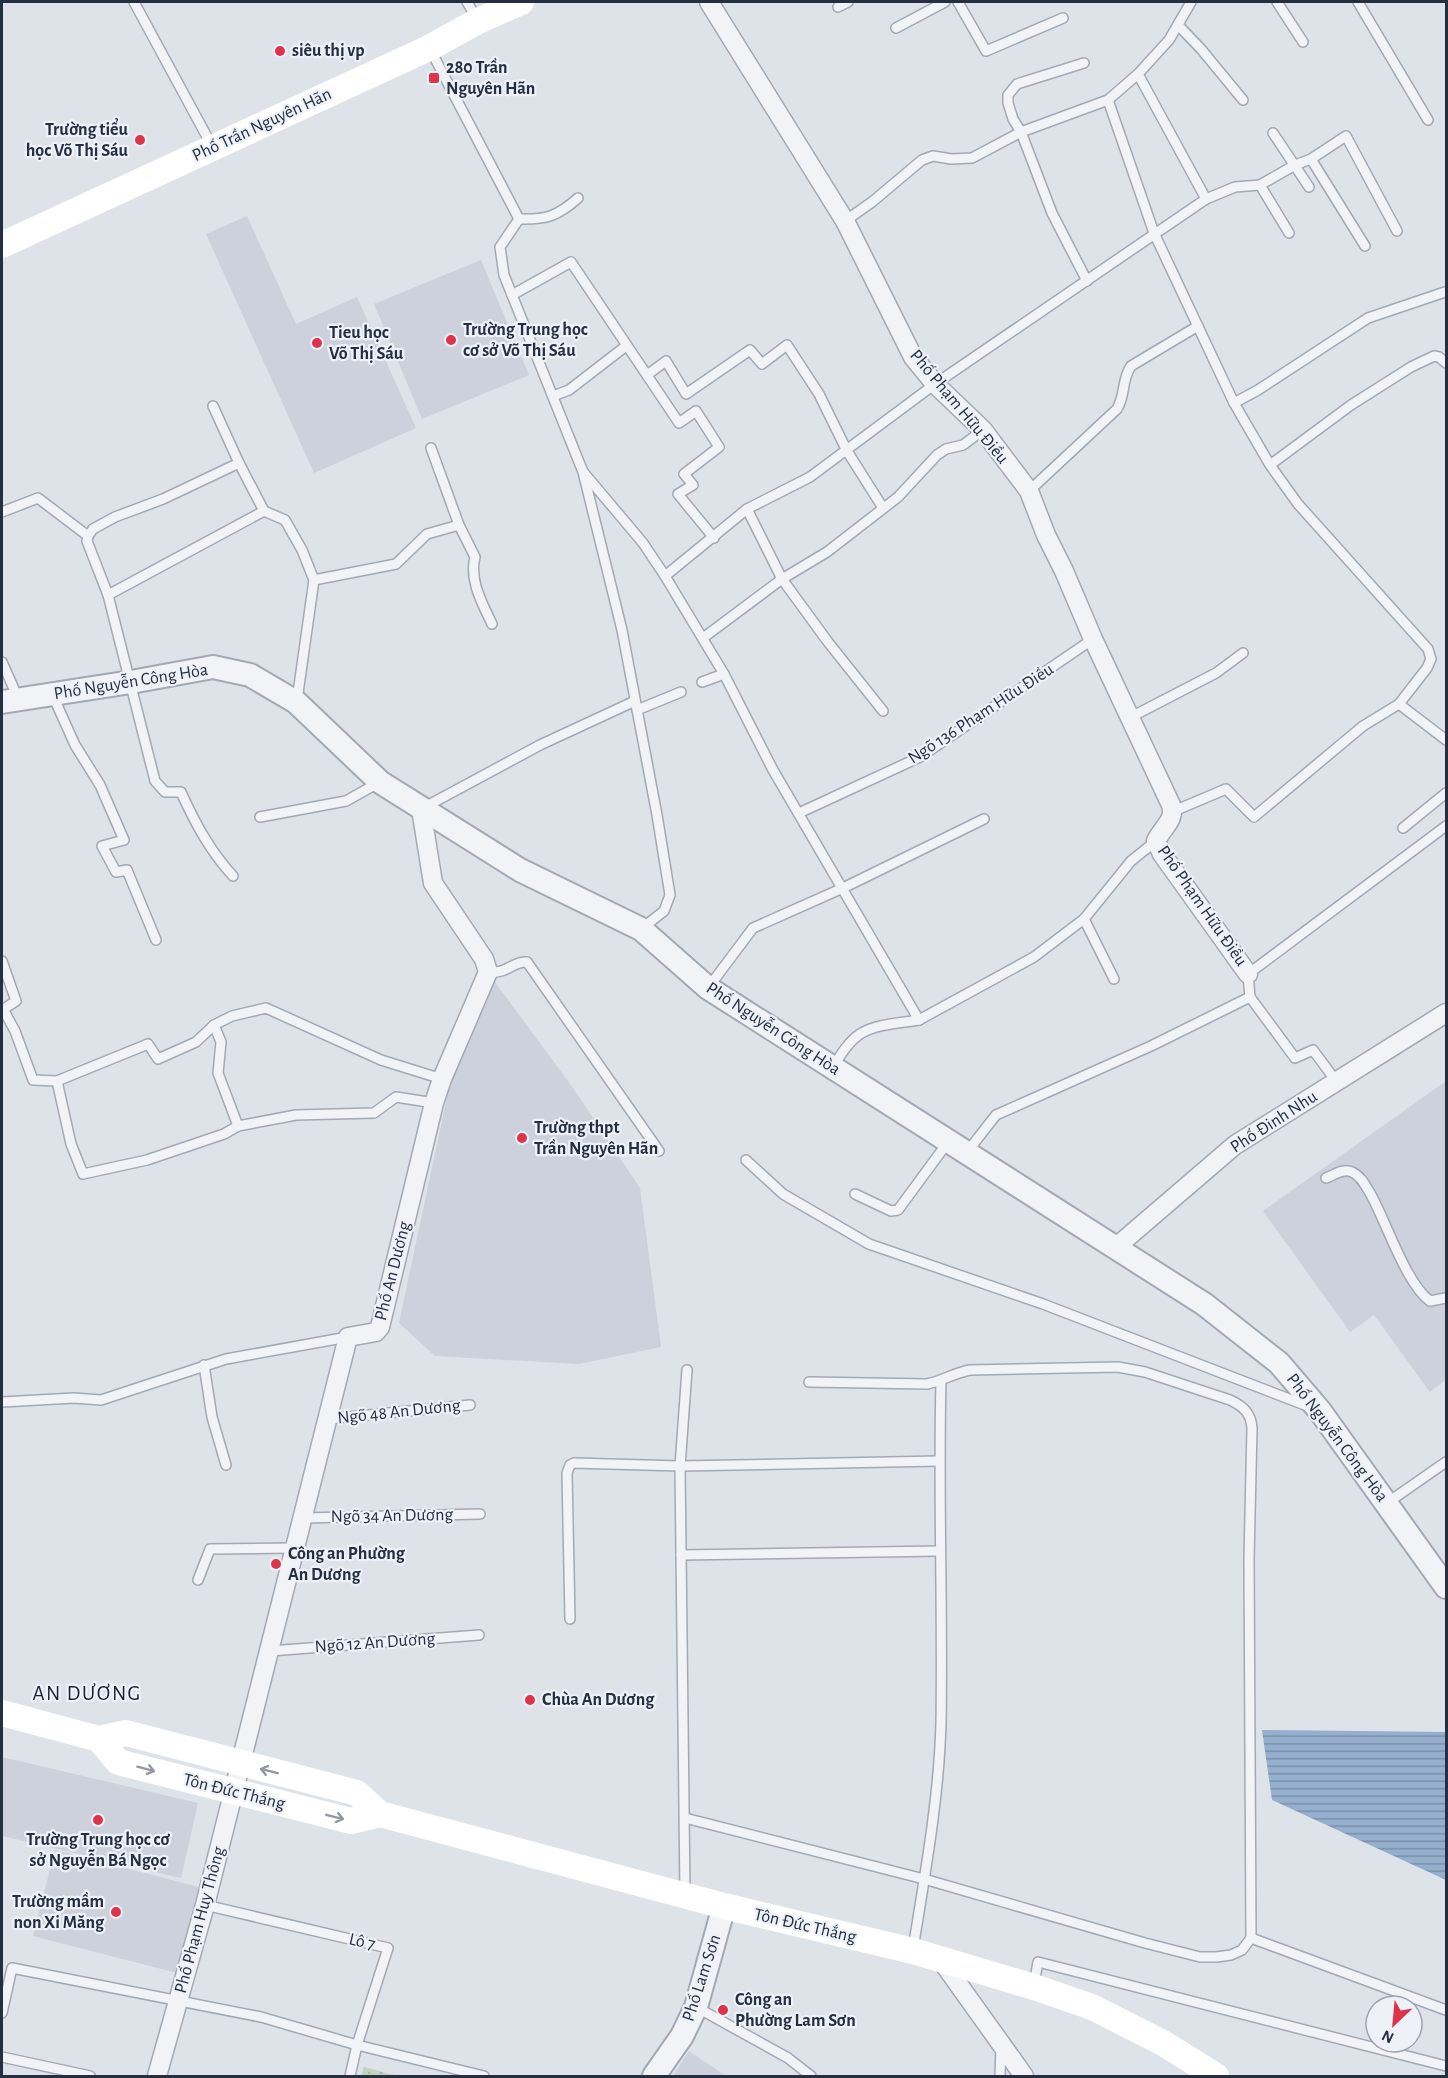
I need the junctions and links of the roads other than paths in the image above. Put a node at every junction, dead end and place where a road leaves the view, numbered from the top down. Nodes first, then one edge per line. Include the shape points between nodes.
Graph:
1 (134, 2) edge
2 (522, 2) edge
3 (709, 2) edge
4 (848, 2) edge
5 (945, 2) edge
6 (958, 2) edge
7 (1191, 2) edge
8 (1277, 2) edge
9 (1358, 2) edge
10 (838, 7) dead end
11 (472, 11) edge
12 (1063, 18) dead end
13 (1178, 25) junction
14 (896, 28) dead end
15 (1303, 42) dead end
16 (429, 48) junction
17 (1084, 63) dead end
18 (1138, 74) junction
19 (1108, 100) junction
20 (1243, 100) dead end
21 (1428, 120) dead end
22 (1021, 132) junction
23 (1273, 133) dead end
24 (213, 148) junction
25 (1311, 159) junction
26 (1294, 165) junction
27 (1260, 185) junction
28 (1309, 187) dead end
29 (578, 198) dead end
30 (1206, 199) junction
31 (519, 219) junction
32 (845, 220) junction
33 (1397, 231) dead end
34 (1154, 233) junction
35 (1289, 233) dead end
36 (2, 245) edge
37 (1365, 246) dead end
38 (1087, 281) junction
39 (1445, 292) dead end
40 (512, 295) junction
41 (1198, 326) junction
42 (626, 346) junction
43 (1446, 363) edge
44 (647, 375) junction
45 (935, 384) junction
46 (553, 396) junction
47 (1234, 403) junction
48 (213, 406) dead end
49 (983, 430) junction
50 (431, 447) dead end
51 (847, 451) junction
52 (239, 463) junction
53 (1270, 465) junction
54 (583, 472) junction
55 (1029, 491) junction
56 (883, 508) junction
57 (747, 509) junction
58 (2, 512) edge
59 (264, 512) junction
60 (459, 525) junction
61 (88, 536) junction
62 (714, 538) junction
63 (665, 576) junction
64 (782, 579) junction
65 (314, 580) junction
66 (108, 595) junction
67 (492, 624) dead end
68 (703, 638) junction
69 (1093, 639) junction
70 (1244, 653) dead end
71 (2, 662) edge
72 (724, 674) junction
73 (131, 682) junction
74 (702, 682) dead end
75 (681, 692) dead end
76 (52, 694) junction
77 (10, 701) edge
78 (296, 702) junction
79 (1399, 704) junction
80 (636, 705) junction
81 (883, 711) dead end
82 (1131, 717) junction
83 (1446, 740) edge
84 (381, 782) junction
85 (1446, 793) edge
86 (421, 809) junction
87 (1174, 811) junction
88 (799, 813) junction
89 (260, 817) dead end
90 (984, 819) dead end
91 (1446, 826) edge
92 (1403, 828) dead end
93 (1156, 841) junction
94 (233, 876) dead end
95 (843, 888) junction
96 (1084, 919) junction
97 (641, 929) junction
98 (156, 940) dead end
99 (2, 961) edge
100 (488, 972) junction
101 (1248, 974) junction
102 (1114, 979) dead end
103 (708, 988) junction
104 (1250, 997) junction
105 (2, 1009) edge
106 (1446, 1013) edge
107 (919, 1020) junction
108 (214, 1025) junction
109 (832, 1067) junction
110 (442, 1079) junction
111 (57, 1081) junction
112 (1336, 1081) junction
113 (434, 1103) junction
114 (238, 1126) junction
115 (957, 1148) junction
116 (659, 1151) dead end
117 (746, 1160) dead end
118 (1326, 1178) dead end
119 (855, 1194) dead end
120 (1115, 1248) junction
121 (1446, 1298) edge
122 (348, 1337) junction
123 (204, 1365) junction
124 (687, 1370) dead end
125 (809, 1382) dead end
126 (941, 1382) junction
127 (2, 1402) edge
128 (470, 1405) dead end
129 (1320, 1411) junction
130 (328, 1419) junction
131 (939, 1461) junction
132 (1446, 1462) edge
133 (226, 1465) dead end
134 (680, 1466) junction
135 (1386, 1503) junction
136 (480, 1514) dead end
137 (303, 1518) junction
138 (296, 1548) junction
139 (940, 1551) junction
140 (681, 1555) junction
141 (198, 1580) dead end
142 (1446, 1587) edge
143 (570, 1619) dead end
144 (479, 1635) dead end
145 (270, 1651) junction
146 (2, 1713) edge
147 (99, 1740) junction
148 (241, 1764) junction
149 (234, 1792) junction
150 (380, 1814) junction
151 (685, 1818) junction
152 (924, 1879) junction
153 (685, 1896) junction
154 (205, 1905) junction
155 (724, 1906) junction
156 (1251, 1938) junction
157 (913, 1951) junction
158 (941, 1960) junction
159 (1034, 1986) junction
160 (178, 2002) junction
161 (696, 2007) junction
162 (1446, 2010) edge
163 (2, 2013) edge
164 (1001, 2042) junction
165 (357, 2045) junction
166 (2, 2057) edge
167 (1446, 2066) edge
168 (90, 2076) edge
169 (157, 2076) edge
170 (350, 2076) edge
171 (484, 2076) edge
172 (654, 2076) edge
173 (810, 2076) edge
174 (1000, 2076) edge
175 (1024, 2076) edge
176 (1216, 2076) edge

1 - 24 lane
2 - 11 main road, Phố Trần Nguyên Hãn
3 - 32 street, Phố Phạm Hữu Điều
4 - 10 lane
5 - 14 lane
6 - 12 lane via 986,51
7 - 13 lane
8 - 15 lane
9 - 21 lane
11 - 16 main road, Phố Trần Nguyên Hãn
13 - 18 lane
13 - 20 lane
16 - 24 main road, Phố Trần Nguyên Hãn
16 - 31 lane
17 - 22 lane via 1024,81 1011,89 1008,103
18 - 19 lane
18 - 30 lane
19 - 22 lane
19 - 34 lane
22 - 32 lane via 972,158 933,156 922,160
22 - 38 lane via 1052,213
23 - 26 lane
24 - 36 main road, Phố Trần Nguyên Hãn
25 - 26 lane
25 - 33 lane via 1346,136
25 - 37 lane
26 - 27 lane
26 - 28 lane
27 - 30 lane via 1235,187
27 - 35 lane
29 - 31 lane via 541,220
30 - 34 lane
31 - 40 lane via 500,246 504,275
32 - 45 street, Phố Phạm Hữu Điều via 913,357
34 - 38 lane
34 - 41 lane
38 - 45 lane
39 - 47 lane via 1368,318
40 - 42 lane via 571,262
40 - 46 lane
41 - 47 lane
41 - 55 lane via 1131,366 1124,376 1123,399 1117,409
42 - 44 lane
42 - 46 lane via 569,390
43 - 53 lane via 1434,356 1411,367 1350,405
44 - 51 lane via 666,362 686,394 750,350 762,364 787,345 819,394
44 - 62 lane via 679,423 696,411 719,447 684,474 693,485 678,494
45 - 49 street, Phố Phạm Hữu Điều
45 - 51 lane
46 - 54 lane
47 - 53 lane
48 - 52 lane
49 - 55 street, Phố Phạm Hữu Điều
49 - 56 lane via 936,455
50 - 60 lane
51 - 56 lane
51 - 57 lane via 810,477
52 - 59 lane
52 - 61 lane via 115,517
53 - 79 lane via 1298,504 1428,649 1431,659 1427,668
54 - 63 lane via 643,543
54 - 80 lane
55 - 69 street, Phố Phạm Hữu Điều
56 - 64 lane via 827,552
57 - 62 lane
57 - 64 lane
58 - 61 lane via 38,498
59 - 65 lane via 285,520
59 - 66 lane
60 - 65 lane via 427,534 396,564
60 - 67 lane via 475,557 472,568 479,596
61 - 66 lane
62 - 63 lane
63 - 68 lane
64 - 68 lane
64 - 81 lane
65 - 78 lane
66 - 73 lane
68 - 72 lane
69 - 82 street, Phố Phạm Hữu Điều
69 - 88 lane, Ngõ 136 Phạm Hữu Điều via 920,757
70 - 82 lane via 1216,673
71 - 77 lane
72 - 74 lane
72 - 88 lane
73 - 76 street, Phố Nguyễn Công Hòa
73 - 78 street, Phố Nguyễn Công Hòa via 213,667 250,675
73 - 94 lane via 155,781 165,792 181,792 197,828
75 - 80 lane
76 - 77 street, Phố Nguyễn Công Hòa
76 - 98 lane via 124,840 102,846 116,872 127,870
78 - 84 street, Phố Nguyễn Công Hòa
79 - 83 lane
79 - 87 lane via 1363,726 1254,817 1226,789
80 - 86 lane via 540,745
80 - 97 lane via 670,895 664,911
82 - 87 street, Phố Phạm Hữu Điều
84 - 86 street, Phố Nguyễn Công Hòa
84 - 89 lane via 346,801
85 - 92 lane
86 - 97 street, Phố Nguyễn Công Hòa via 520,870
86 - 100 street via 433,883 484,958
87 - 93 street, Phố Phạm Hữu Điều
88 - 95 lane
90 - 95 lane
91 - 101 lane
93 - 96 lane via 1131,861
93 - 101 street, Phố Phạm Hữu Điều
95 - 103 lane via 753,928
95 - 107 lane
96 - 102 lane
96 - 107 lane via 1034,957
97 - 103 street, Phố Nguyễn Công Hòa
99 - 105 lane via 16,1001
100 - 110 street, Phố An Dương
100 - 116 lane via 500,973 519,962 527,962
101 - 104 lane
103 - 109 street, Phố Nguyễn Công Hòa
104 - 112 lane via 1295,1058 1313,1050
104 - 115 lane via 1151,1047 996,1115
105 - 111 lane via 15,1031 33,1080
106 - 112 street, Phố Đinh Nhu
107 - 109 lane via 858,1035
108 - 110 lane via 266,1008 381,1060
108 - 111 lane via 196,1042 158,1059 148,1044
108 - 114 lane via 221,1042 218,1073
109 - 115 street, Phố Nguyễn Công Hòa
110 - 113 street, Phố An Dương
111 - 114 lane via 71,1144 83,1174 147,1160
112 - 120 street, Phố Đinh Nhu via 1235,1145
113 - 114 lane via 396,1097 374,1113 296,1115
113 - 122 street, Phố An Dương via 380,1327 376,1332
115 - 119 lane via 898,1210 891,1211
115 - 120 street, Phố Nguyễn Công Hòa
117 - 129 lane via 783,1194 869,1244 1043,1304
118 - 121 lane via 1351,1171 1362,1180 1423,1296 1430,1301
120 - 129 street, Phố Nguyễn Công Hòa via 1204,1304 1278,1363
122 - 123 lane
122 - 130 street
123 - 127 lane via 101,1400
123 - 133 lane via 212,1417
124 - 134 lane
125 - 126 lane
126 - 131 lane
126 - 156 lane via 952,1374 970,1370 1118,1367 1230,1400 1249,1415
128 - 130 lane, Ngõ 48 An Dương
129 - 135 street, Phố Nguyễn Công Hòa
130 - 137 street
131 - 134 lane
131 - 139 lane
132 - 135 lane
134 - 140 lane
134 - 143 lane via 570,1465
135 - 142 street, Phố Nguyễn Công Hòa
136 - 137 lane, Ngõ 34 An Dương
137 - 138 street
138 - 141 lane via 210,1549
138 - 145 street
139 - 140 lane
139 - 152 lane via 941,1724
140 - 151 lane
144 - 145 lane, Ngõ 12 An Dương
145 - 148 street
146 - 147 main road, Tôn Đức Thắng
147 - 148 main road, Tôn Đức Thắng via 126,1733
147 -> 149 main road, Tôn Đức Thắng via 118,1762
148 - 149 street, Phố Phạm Huy Thông
150 -> 148 main road, Tôn Đức Thắng via 357,1793
149 -> 150 main road, Tôn Đức Thắng via 351,1821
149 - 154 street, Phố Phạm Huy Thông
150 - 153 main road, Tôn Đức Thắng
151 - 152 lane
151 - 153 lane
152 - 156 lane via 1200,1957 1231,1955 1242,1950
152 - 157 lane
153 - 155 main road, Tôn Đức Thắng
154 - 160 street, Phố Phạm Huy Thông
154 - 165 lane, Lô 7 via 388,1948
155 - 157 main road, Tôn Đức Thắng
155 - 161 street, Phố Lam Sơn
156 - 162 lane
157 - 158 main road, Tôn Đức Thắng
158 - 159 main road, Tôn Đức Thắng
158 - 164 street
159 - 167 lane via 1038,1962
159 - 176 main road, Tôn Đức Thắng via 1092,2007
160 - 163 lane via 12,1968
160 - 165 lane via 261,2017
160 - 169 street, Phố Phạm Huy Thông
161 - 172 street, Phố Lam Sơn via 682,2036
161 - 173 lane via 788,2058
164 - 174 lane
164 - 175 street
165 - 170 lane, Lô 7
165 - 171 lane
166 - 168 lane

